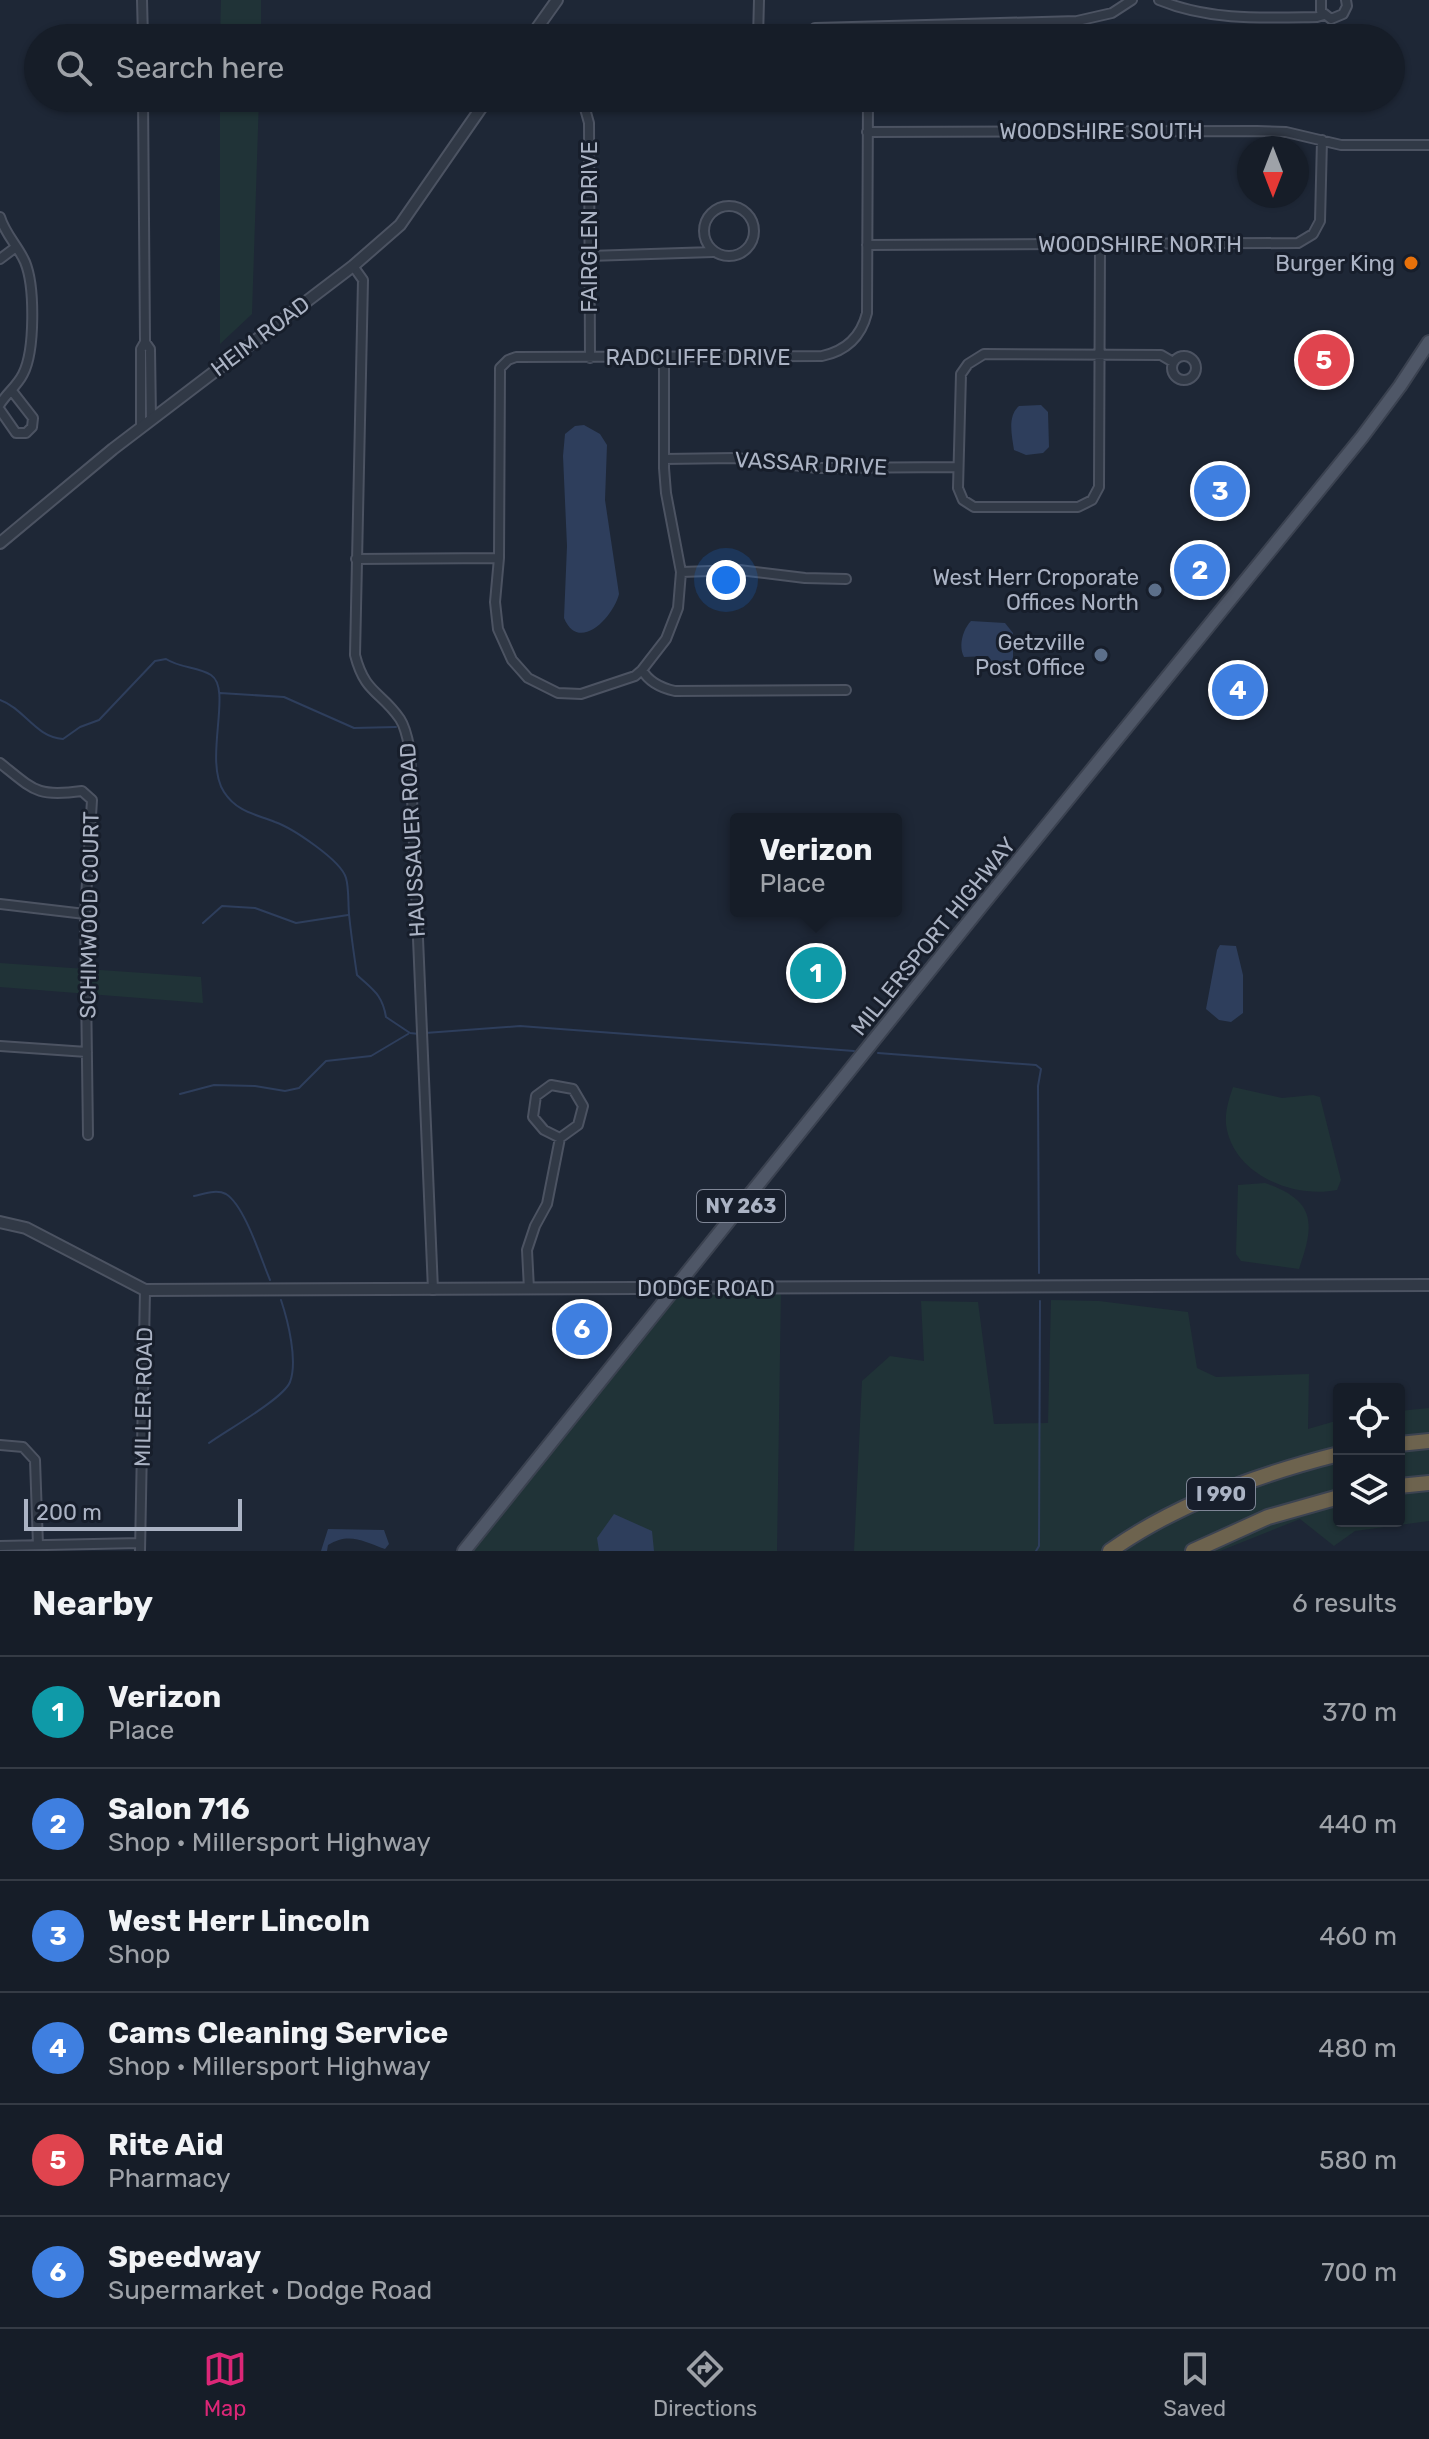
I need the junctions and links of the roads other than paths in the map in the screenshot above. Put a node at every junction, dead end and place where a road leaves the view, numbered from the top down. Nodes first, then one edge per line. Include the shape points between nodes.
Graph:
1 (142, 0) edge
2 (759, 0) edge
3 (1132, 0) edge
4 (1159, 0) edge
5 (1321, 0) edge
6 (1346, 0) edge
7 (552, 2) edge
8 (1324, 15) junction
9 (143, 24) edge
10 (539, 24) edge
11 (758, 24) edge
12 (964, 24) edge
13 (143, 112) edge
14 (478, 112) edge
15 (586, 112) edge
16 (868, 112) edge
17 (867, 132) junction
18 (1322, 140) junction
19 (1429, 145) edge
20 (0, 217) edge
21 (1100, 244) junction
22 (867, 245) junction
23 (16, 247) junction
24 (713, 252) junction
25 (589, 256) junction
26 (0, 259) edge
27 (353, 266) junction
28 (145, 342) junction
29 (1429, 342) edge
30 (1099, 355) junction
31 (590, 358) junction
32 (664, 359) junction
33 (1429, 361) edge
34 (1173, 362) dead end
35 (1414, 366) junction
36 (12, 391) junction
37 (0, 404) edge
38 (0, 410) edge
39 (151, 419) junction
40 (141, 428) junction
41 (664, 459) junction
42 (958, 467) junction
43 (0, 543) edge
44 (499, 558) junction
45 (356, 559) junction
46 (681, 572) junction
47 (846, 579) dead end
48 (642, 670) junction
49 (846, 690) dead end
50 (0, 763) edge
51 (0, 904) edge
52 (85, 914) junction
53 (0, 1046) edge
54 (87, 1052) junction
55 (88, 1135) dead end
56 (560, 1138) junction
57 (0, 1222) edge
58 (1429, 1285) edge
59 (529, 1289) junction
60 (674, 1289) junction
61 (145, 1290) junction
62 (433, 1290) junction
63 (0, 1445) edge
64 (1335, 1455) edge
65 (1425, 1484) edge
66 (1405, 1486) edge
67 (1333, 1499) edge
68 (38, 1545) junction
69 (0, 1546) edge
70 (140, 1547) edge
71 (464, 1551) edge
72 (1110, 1551) edge
73 (1193, 1551) edge

1 - 9 street
2 - 11 street
3 - 12 street via 1089,20
4 - 8 street via 1224,17
5 - 8 street
6 - 8 street via 1340,17
7 - 10 street
13 - 28 street
14 - 27 street, HEIM ROAD via 400,225
15 - 25 street, FAIRGLEN DRIVE
16 - 17 street
17 - 18 street, WOODSHIRE SOUTH via 1257,131
17 - 22 street
18 - 19 street, WOODSHIRE SOUTH via 1341,145
18 - 21 street, WOODSHIRE NORTH via 1320,221 1305,240
20 - 23 street
21 - 22 street, WOODSHIRE NORTH
21 - 30 street
22 - 32 street, RADCLIFFE DRIVE via 864,322 848,345 831,354
23 - 26 street
23 - 36 street via 28,273 30,342 25,371
24 - 24 street via 730,257 746,251 754,236 746,212 731,206 709,215 704,238
24 - 25 street
25 - 31 street, FAIRGLEN DRIVE
27 - 39 street, HEIM ROAD
27 - 45 street, HAUSSAUER ROAD via 363,280
28 - 39 street via 150,349
28 - 40 street
29 - 35 main road, MILLERSPORT HIGHWAY / NY 263
30 - 34 street via 1161,355
30 - 42 street via 984,354 968,364 961,374
30 - 42 street via 1099,487 1092,500 1078,507 974,507 958,488
31 - 32 street, RADCLIFFE DRIVE
31 - 44 street, RADCLIFFE DRIVE via 516,357 499,364
32 - 41 street
33 - 35 main road
35 - 60 main road, MILLERSPORT HIGHWAY / NY 263
36 - 37 street
36 - 38 street via 33,418 32,427 16,433
39 - 40 street, HEIM ROAD
40 - 43 street, HEIM ROAD
41 - 42 street, VASSAR DRIVE via 736,458 817,468
41 - 46 street
44 - 45 street
44 - 48 street, RADCLIFFE DRIVE via 498,629 512,660 528,678 558,693 581,694
45 - 62 street, HAUSSAUER ROAD via 355,655 360,673 402,721 410,751
46 - 47 street via 739,570
46 - 48 street via 673,624
48 - 49 street via 661,687 675,691
50 - 52 street, SCHIMWOOD COURT via 32,789 52,794 82,791 90,796
51 - 52 street
52 - 54 street, SCHIMWOOD COURT
53 - 54 street
54 - 55 street, SCHIMWOOD COURT
56 - 56 street via 578,1125 583,1106 573,1089 551,1085 536,1096 533,1117
56 - 59 street via 547,1204 527,1250
57 - 61 street, DODGE ROAD via 26,1228
58 - 60 street, DODGE ROAD
59 - 60 street, DODGE ROAD
59 - 62 street, DODGE ROAD
60 - 71 main road, MILLERSPORT HIGHWAY / NY 263
61 - 62 street, DODGE ROAD
61 - 70 street, MILLER ROAD
63 - 68 street via 23,1447 35,1460
64 - 72 highway, I 990 via 1186,1508
65 - 66 highway
67 - 73 highway, I 990 via 1268,1517
68 - 69 street
68 - 70 street

